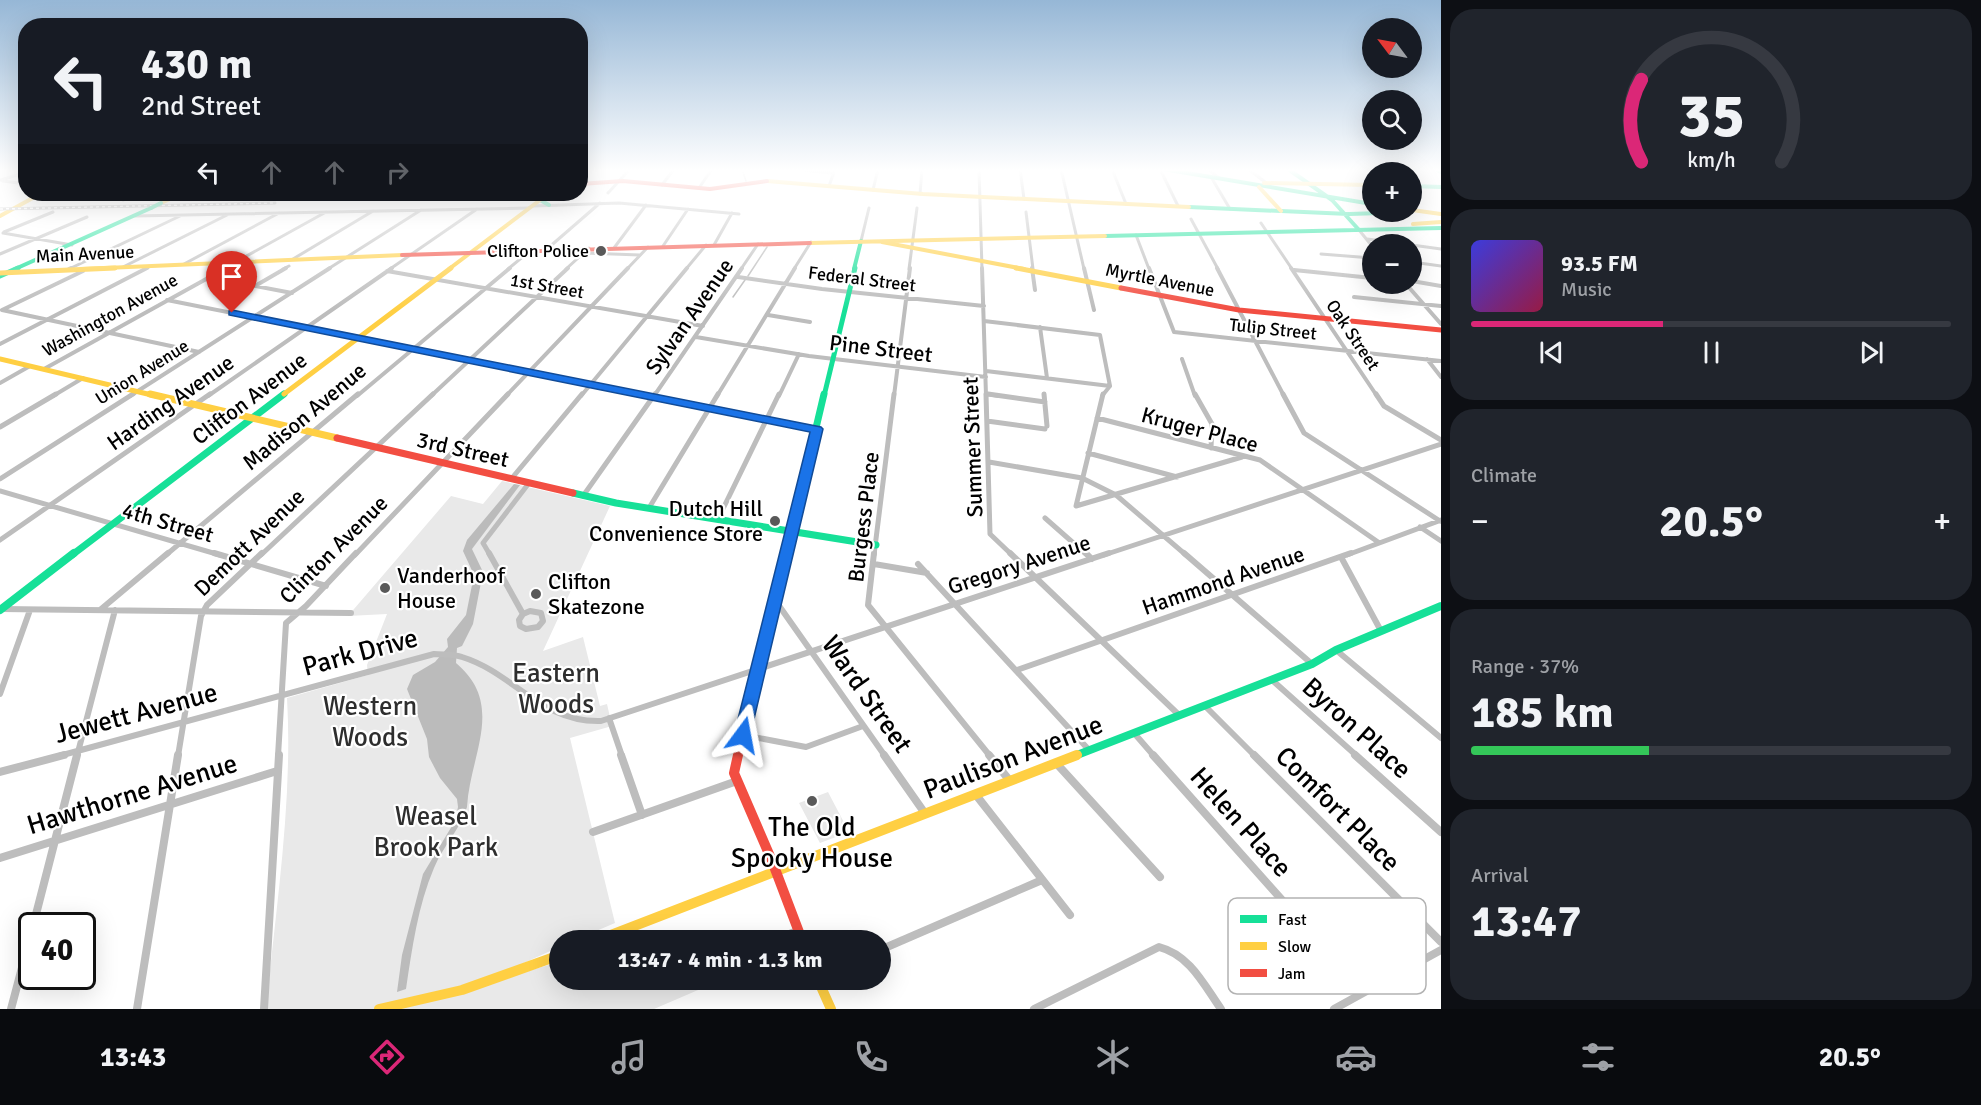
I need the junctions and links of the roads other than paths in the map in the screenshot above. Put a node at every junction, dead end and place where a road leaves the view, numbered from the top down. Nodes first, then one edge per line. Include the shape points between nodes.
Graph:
1 (42, 216) edge
2 (135, 216) edge
3 (180, 216) edge
4 (225, 216) edge
5 (275, 216) edge
6 (320, 216) edge
7 (366, 216) edge
8 (411, 216) edge
9 (467, 216) edge
10 (519, 216) edge
11 (585, 216) edge
12 (638, 216) edge
13 (682, 216) edge
14 (730, 216) edge
15 (866, 216) edge
16 (916, 216) edge
17 (981, 216) edge
18 (1026, 216) edge
19 (1072, 216) edge
20 (1346, 216) edge
21 (87, 217) dead end
22 (1191, 219) dead end
23 (1261, 223) dead end
24 (1354, 224) junction
25 (1381, 228) junction
26 (1440, 228) edge
27 (1359, 230) junction
28 (1267, 232) junction
29 (1, 233) edge
30 (1200, 234) junction
31 (1363, 234) edge
32 (1136, 235) junction
33 (1077, 236) junction
34 (1029, 237) junction
35 (982, 238) junction
36 (36, 239) junction
37 (914, 240) junction
38 (861, 241) junction
39 (876, 241) junction
40 (811, 242) junction
41 (758, 244) junction
42 (72, 245) junction
43 (710, 245) junction
44 (663, 246) junction
45 (648, 247) junction
46 (1422, 247) edge
47 (614, 248) junction
48 (547, 249) junction
49 (1441, 249) edge
50 (531, 250) junction
51 (912, 250) junction
52 (473, 251) junction
53 (587, 251) junction
54 (0, 254) edge
55 (413, 254) junction
56 (1320, 254) dead end
57 (640, 255) junction
58 (348, 256) junction
59 (1362, 257) edge
60 (238, 262) junction
61 (291, 262) junction
62 (982, 262) junction
63 (1422, 263) edge
64 (183, 264) junction
65 (152, 266) junction
66 (1441, 266) edge
67 (122, 267) junction
68 (87, 269) junction
69 (68, 270) junction
70 (1293, 270) junction
71 (9, 272) junction
72 (387, 272) junction
73 (1034, 272) junction
74 (0, 274) edge
75 (209, 277) junction
76 (738, 277) junction
77 (1362, 277) edge
78 (435, 280) junction
79 (1089, 282) junction
80 (1422, 282) edge
81 (786, 284) junction
82 (1441, 285) edge
83 (255, 286) junction
84 (484, 289) junction
85 (1035, 290) dead end
86 (849, 292) junction
87 (292, 293) junction
88 (1414, 294) edge
89 (1161, 295) junction
90 (537, 297) junction
91 (1354, 297) dead end
92 (906, 298) junction
93 (167, 300) junction
94 (1423, 304) junction
95 (984, 306) junction
96 (1441, 306) edge
97 (590, 307) junction
98 (1, 310) edge
99 (1094, 310) dead end
100 (1239, 310) junction
101 (768, 315) junction
102 (646, 316) junction
103 (254, 317) junction
104 (1326, 318) junction
105 (47, 319) junction
106 (984, 321) junction
107 (810, 322) dead end
108 (1441, 324) edge
109 (704, 326) junction
110 (306, 327) junction
111 (1040, 327) junction
112 (1441, 330) edge
113 (109, 333) junction
114 (696, 337) junction
115 (358, 338) junction
116 (1255, 341) junction
117 (0, 344) edge
118 (749, 346) junction
119 (413, 349) junction
120 (1347, 351) junction
121 (199, 352) junction
122 (799, 354) junction
123 (0, 359) edge
124 (833, 359) junction
125 (1182, 359) dead end
126 (1427, 359) junction
127 (470, 360) junction
128 (1441, 361) edge
129 (30, 366) junction
130 (898, 366) junction
131 (44, 369) junction
132 (528, 372) junction
133 (986, 374) junction
134 (1441, 377) edge
135 (83, 378) junction
136 (1047, 378) junction
137 (0, 383) edge
138 (590, 384) junction
139 (1110, 386) junction
140 (137, 391) junction
141 (987, 394) junction
142 (1044, 394) dead end
143 (653, 397) junction
144 (1045, 402) junction
145 (195, 405) junction
146 (710, 408) junction
147 (252, 418) junction
148 (1097, 418) junction
149 (768, 420) junction
150 (987, 421) junction
151 (0, 427) edge
152 (816, 429) junction
153 (313, 432) junction
154 (1441, 442) edge
155 (376, 447) junction
156 (1211, 448) junction
157 (1088, 453) junction
158 (1244, 456) junction
159 (989, 462) junction
160 (441, 463) junction
161 (1361, 470) junction
162 (1177, 477) junction
163 (512, 478) junction
164 (1082, 478) junction
165 (0, 479) edge
166 (530, 483) junction
167 (1302, 489) junction
168 (0, 491) edge
169 (1116, 495) junction
170 (583, 496) junction
171 (49, 506) junction
172 (649, 508) junction
173 (1045, 518) dead end
174 (718, 519) junction
175 (1440, 520) edge
176 (114, 524) junction
177 (1420, 527) junction
178 (791, 531) junction
179 (1164, 535) junction
180 (0, 540) edge
181 (1441, 541) edge
182 (1378, 542) junction
183 (181, 543) junction
184 (876, 545) junction
185 (1341, 556) junction
186 (1092, 559) junction
187 (251, 564) junction
188 (874, 564) junction
189 (918, 564) dead end
190 (927, 573) junction
191 (1035, 578) junction
192 (326, 586) junction
193 (1234, 596) junction
194 (775, 600) junction
195 (955, 604) junction
196 (1441, 606) edge
197 (1, 609) edge
198 (30, 610) junction
199 (100, 610) junction
200 (115, 610) junction
201 (203, 611) junction
202 (297, 612) junction
203 (351, 613) dead end
204 (523, 614) dead end
205 (885, 627) junction
206 (1381, 631) junction
207 (1102, 641) junction
208 (1336, 650) junction
209 (811, 651) junction
210 (1312, 664) junction
211 (758, 669) junction
212 (1017, 670) junction
213 (1272, 680) junction
214 (0, 694) edge
215 (283, 694) junction
216 (1205, 706) junction
217 (1179, 716) junction
218 (609, 718) junction
219 (184, 721) junction
220 (863, 726) junction
221 (1134, 733) junction
222 (743, 735) junction
223 (1441, 738) edge
224 (79, 750) junction
225 (1089, 750) junction
226 (1056, 763) junction
227 (277, 771) junction
228 (0, 772) edge
229 (737, 781) junction
230 (1010, 781) junction
231 (975, 794) junction
232 (169, 805) junction
233 (925, 813) junction
234 (642, 814) junction
235 (593, 832) dead end
236 (1441, 832) edge
237 (55, 841) junction
238 (0, 858) edge
239 (777, 873) junction
240 (1160, 877) dead end
241 (1042, 880) junction
242 (1281, 898) edge
243 (1397, 898) edge
244 (36, 912) edge
245 (1070, 915) dead end
246 (1426, 927) edge
247 (625, 930) edge
248 (797, 930) edge
249 (1441, 942) edge
250 (891, 945) edge
251 (1441, 950) edge
252 (1426, 958) edge
253 (549, 959) edge
254 (18, 982) edge
255 (822, 990) edge
256 (1360, 994) edge
257 (11, 1009) edge
258 (137, 1009) edge
259 (264, 1009) edge
260 (380, 1009) edge
261 (831, 1009) edge
262 (1034, 1009) edge
263 (1221, 1009) edge
264 (1334, 1009) edge

1 - 29 street
2 - 42 main road
3 - 69 street
4 - 67 street
5 - 64 street
6 - 60 street, Washington Avenue
7 - 61 street
8 - 58 street, Union Avenue
9 - 55 street, Harding Avenue
10 - 52 main road, Clifton Avenue
11 - 48 street
12 - 47 street
13 - 44 street
14 - 43 street
15 - 38 street
16 - 37 street, Burgess Place
17 - 35 street, Summer Street
18 - 34 street
19 - 33 street
20 - 24 main road
21 - 36 street
22 - 30 street
23 - 28 street, Oak Street
24 - 25 main road
24 - 27 main road
25 - 26 main road, Main Avenue via 1416,224
25 - 27 main road, Main Avenue
26 - 27 main road, Main Avenue
27 - 28 main road, Main Avenue
27 - 31 street
28 - 30 main road, Main Avenue
28 - 70 street, Oak Street
29 - 36 street
30 - 32 main road, Main Avenue
30 - 100 street
32 - 33 main road, Main Avenue
32 - 89 street
33 - 34 main road, Main Avenue
33 - 79 street
34 - 35 main road, Main Avenue
34 - 73 street
35 - 37 main road, Main Avenue
35 - 62 street, Summer Street
36 - 42 street
36 - 54 street
37 - 39 main road, Main Avenue
37 - 51 street, Burgess Place
38 - 39 main road, Main Avenue
38 - 40 main road, Main Avenue
38 - 86 main road
39 - 51 main road, Myrtle Avenue
40 - 41 main road, Main Avenue
40 - 81 street
41 - 43 main road, Main Avenue
41 - 76 street, Sylvan Avenue
42 - 71 main road
43 - 44 main road, Main Avenue
43 - 102 street
44 - 45 main road, Main Avenue
45 - 47 main road, Main Avenue
45 - 57 street, Clinton Avenue
46 - 49 street
47 - 53 main road, Main Avenue
48 - 50 main road, Main Avenue
48 - 53 main road, Main Avenue
50 - 52 main road, Main Avenue
50 - 84 street, Madison Avenue
51 - 62 main road, Myrtle Avenue
51 - 92 street, Burgess Place
52 - 55 main road, Main Avenue
52 - 78 main road, Clifton Avenue
53 - 57 street
53 - 90 street, Demott Avenue
55 - 58 main road, Main Avenue
55 - 72 street, Harding Avenue
56 - 59 street
57 - 97 street, Clinton Avenue
58 - 61 main road, Main Avenue
58 - 87 street, Union Avenue
60 - 61 main road, Main Avenue
60 - 64 main road, Main Avenue
60 - 75 street, Washington Avenue
61 - 83 street
62 - 73 main road, Myrtle Avenue
62 - 95 street, Summer Street
63 - 66 street
64 - 65 main road, Main Avenue
65 - 67 main road, Main Avenue
65 - 105 street
67 - 68 main road, Main Avenue
68 - 69 main road, Main Avenue
68 - 98 street
69 - 71 main road, Main Avenue
70 - 77 street
70 - 104 street, Oak Street
71 - 74 main road, Main Avenue
72 - 78 street, 1st Street
72 - 110 street, Harding Avenue
73 - 79 main road, Myrtle Avenue
73 - 85 street
75 - 83 street
75 - 93 street, Washington Avenue
76 - 81 street, Federal Street
76 - 109 street, Sylvan Avenue
78 - 84 street, 1st Street
78 - 115 main road, Clifton Avenue
79 - 89 main road, Myrtle Avenue
79 - 99 street
80 - 82 street
81 - 86 street, Federal Street
81 - 101 street
83 - 87 street
84 - 90 street, 1st Street
84 - 119 street, Madison Avenue
86 - 92 street, Federal Street
86 - 124 main road
87 - 103 street, Union Avenue
88 - 94 street
89 - 100 main road, Myrtle Avenue
89 - 116 street, Tulip Street via 1174,332
90 - 97 street, 1st Street
90 - 127 street, Demott Avenue
91 - 94 street
92 - 95 street, Federal Street
92 - 130 street, Burgess Place
93 - 103 street
93 - 113 street, Washington Avenue
94 - 96 street
94 - 108 street
95 - 106 street, Summer Street
97 - 102 street, 1st Street
97 - 132 street, Clinton Avenue
98 - 105 street
100 - 104 main road, Myrtle Avenue
100 - 116 street
101 - 107 street
101 - 118 street
102 - 109 street, 1st Street
102 - 138 street
103 - 110 street
103 - 121 street, Union Avenue
104 - 112 main road, Myrtle Avenue
104 - 120 street, Oak Street
105 - 113 street
105 - 117 street
106 - 111 street
106 - 133 street, Summer Street
109 - 114 street, Sylvan Avenue
110 - 115 street
110 - 145 street, Harding Avenue
111 - 136 street
111 - 139 street via 1102,336
113 - 121 street
113 - 131 street, Washington Avenue
114 - 118 street, Pine Street
114 - 143 street, Sylvan Avenue
115 - 119 street
115 - 147 main road, Clifton Avenue
116 - 120 street, Tulip Street
116 - 161 street via 1302,430
118 - 122 street, Pine Street
118 - 146 street
119 - 127 street
119 - 153 street, Madison Avenue
120 - 126 street, Tulip Street
120 - 154 street, Oak Street via 1386,409
121 - 140 street, Union Avenue
122 - 124 street, Pine Street
122 - 149 street
123 - 129 main road
124 - 130 street, Pine Street
124 - 152 main road
125 - 156 street via 1196,398 1212,424
126 - 128 street, Tulip Street
126 - 134 street
127 - 132 street
127 - 155 street, Demott Avenue
129 - 131 main road, Washington Avenue
129 - 137 street, Washington Avenue
130 - 133 street, Pine Street
130 - 184 street, Burgess Place
131 - 135 main road, 3rd Street
132 - 138 street
132 - 160 street, Clinton Avenue
133 - 136 street, Pine Street
133 - 141 street, Summer Street
135 - 140 main road, 3rd Street
135 - 151 street
136 - 139 street, Pine Street
138 - 143 street
138 - 163 street
139 - 148 street via 1102,395
140 - 145 main road, 3rd Street
140 - 165 street, Union Avenue
141 - 144 street
141 - 150 street, Summer Street
142 - 144 street
143 - 146 street
143 - 170 street, Sylvan Avenue
144 - 150 street via 1046,428
145 - 147 main road, 3rd Street
145 - 171 street, Harding Avenue
146 - 149 street
146 - 172 street
147 - 153 main road, 3rd Street
147 - 176 main road, Clifton Avenue
148 - 156 street, Kruger Place
148 - 157 street
149 - 152 street
149 - 174 street
150 - 159 street, Summer Street
152 - 178 main road
153 - 155 main road, 3rd Street
153 - 183 street, Madison Avenue
154 - 161 street, Gregory Avenue
155 - 160 main road, 3rd Street
155 - 187 street, Demott Avenue
156 - 158 street, Kruger Place
157 - 162 street
157 - 164 street
158 - 162 street
158 - 167 street, Kruger Place via 1260,460
159 - 164 street
159 - 191 street, Summer Street via 990,534
160 - 163 main road, 3rd Street
160 - 192 street, Clinton Avenue
161 - 167 street, Gregory Avenue
161 - 175 street
162 - 169 street
163 - 166 main road, 3rd Street
164 - 169 street
164 - 169 street via 1076,506
166 - 170 main road, 3rd Street
166 - 204 street via 483,543
167 - 179 street, Gregory Avenue
167 - 182 street, Kruger Place
168 - 171 street, 4th Street
169 - 179 street
170 - 172 main road, 3rd Street
171 - 176 street, 4th Street
171 - 180 street, Harding Avenue
172 - 174 main road, 3rd Street
173 - 186 street
174 - 178 main road, 3rd Street
175 - 177 street, Hammond Avenue
176 - 183 street, 4th Street
176 - 197 main road, Clifton Avenue
177 - 181 street
177 - 182 street, Hammond Avenue
178 - 184 main road, 3rd Street
178 - 194 main road
179 - 186 street, Gregory Avenue
179 - 193 street
182 - 185 street, Hammond Avenue
183 - 187 street, 4th Street
183 - 199 street, Madison Avenue
184 - 188 street, Burgess Place
185 - 193 street, Hammond Avenue
185 - 206 street
186 - 191 street, Gregory Avenue
187 - 192 street, 4th Street
187 - 201 street, Demott Avenue
188 - 190 street
188 - 205 street, Burgess Place via 868,605
189 - 190 street
190 - 195 street
191 - 195 street, Gregory Avenue
191 - 207 street, Summer Street
192 - 202 street, Clinton Avenue
193 - 207 street, Hammond Avenue
193 - 210 street
194 - 209 street, Ward Street
194 - 211 main road
195 - 205 street, Gregory Avenue
195 - 212 street
196 - 206 main road, Paulison Avenue
197 - 198 street
198 - 199 street
198 - 214 street
199 - 200 street
200 - 201 street
200 - 224 street
201 - 202 street
201 - 219 street, Demott Avenue
202 - 203 street
202 - 215 street, Clinton Avenue via 286,623
205 - 209 street, Gregory Avenue
205 - 230 street, Burgess Place
206 - 208 main road, Paulison Avenue
207 - 212 street, Hammond Avenue
207 - 217 street, Summer Street
208 - 210 main road, Paulison Avenue
208 - 223 street
209 - 211 street, Gregory Avenue
209 - 220 street, Ward Street
210 - 213 main road, Paulison Avenue
211 - 218 street, Gregory Avenue
211 - 222 main road
212 - 225 street
213 - 216 main road, Paulison Avenue
213 - 236 street, Byron Place
215 - 218 street, Park Drive via 435,654 460,656 483,666 562,716 581,722
215 - 219 street, Jewett Avenue
215 - 227 street, Clinton Avenue
216 - 217 main road, Paulison Avenue
216 - 243 street, Comfort Place
217 - 221 main road, Paulison Avenue
218 - 234 street
219 - 224 street, Jewett Avenue
219 - 232 street, Demott Avenue
220 - 222 street via 806,747
220 - 233 street, Ward Street
221 - 225 main road, Paulison Avenue
221 - 242 street, Helen Place
222 - 229 main road via 734,773
224 - 228 street, Jewett Avenue
224 - 237 street
225 - 226 main road, Paulison Avenue
226 - 230 main road, Paulison Avenue
226 - 240 street
227 - 232 street, Hawthorne Avenue
227 - 259 street, Clinton Avenue
229 - 234 street
229 - 239 main road
230 - 231 main road, Paulison Avenue
231 - 233 main road, Paulison Avenue
231 - 241 street
232 - 237 street, Hawthorne Avenue
232 - 258 street, Demott Avenue
233 - 239 main road, Paulison Avenue
234 - 235 street
237 - 238 street, Hawthorne Avenue
237 - 244 street
239 - 247 main road, Paulison Avenue
239 - 248 main road
241 - 245 street
241 - 250 street
246 - 249 street, Comfort Place
251 - 252 street
253 - 260 main road via 462,990
254 - 257 street
255 - 261 main road
256 - 264 street
262 - 263 street via 1159,947 1170,948 1181,956

